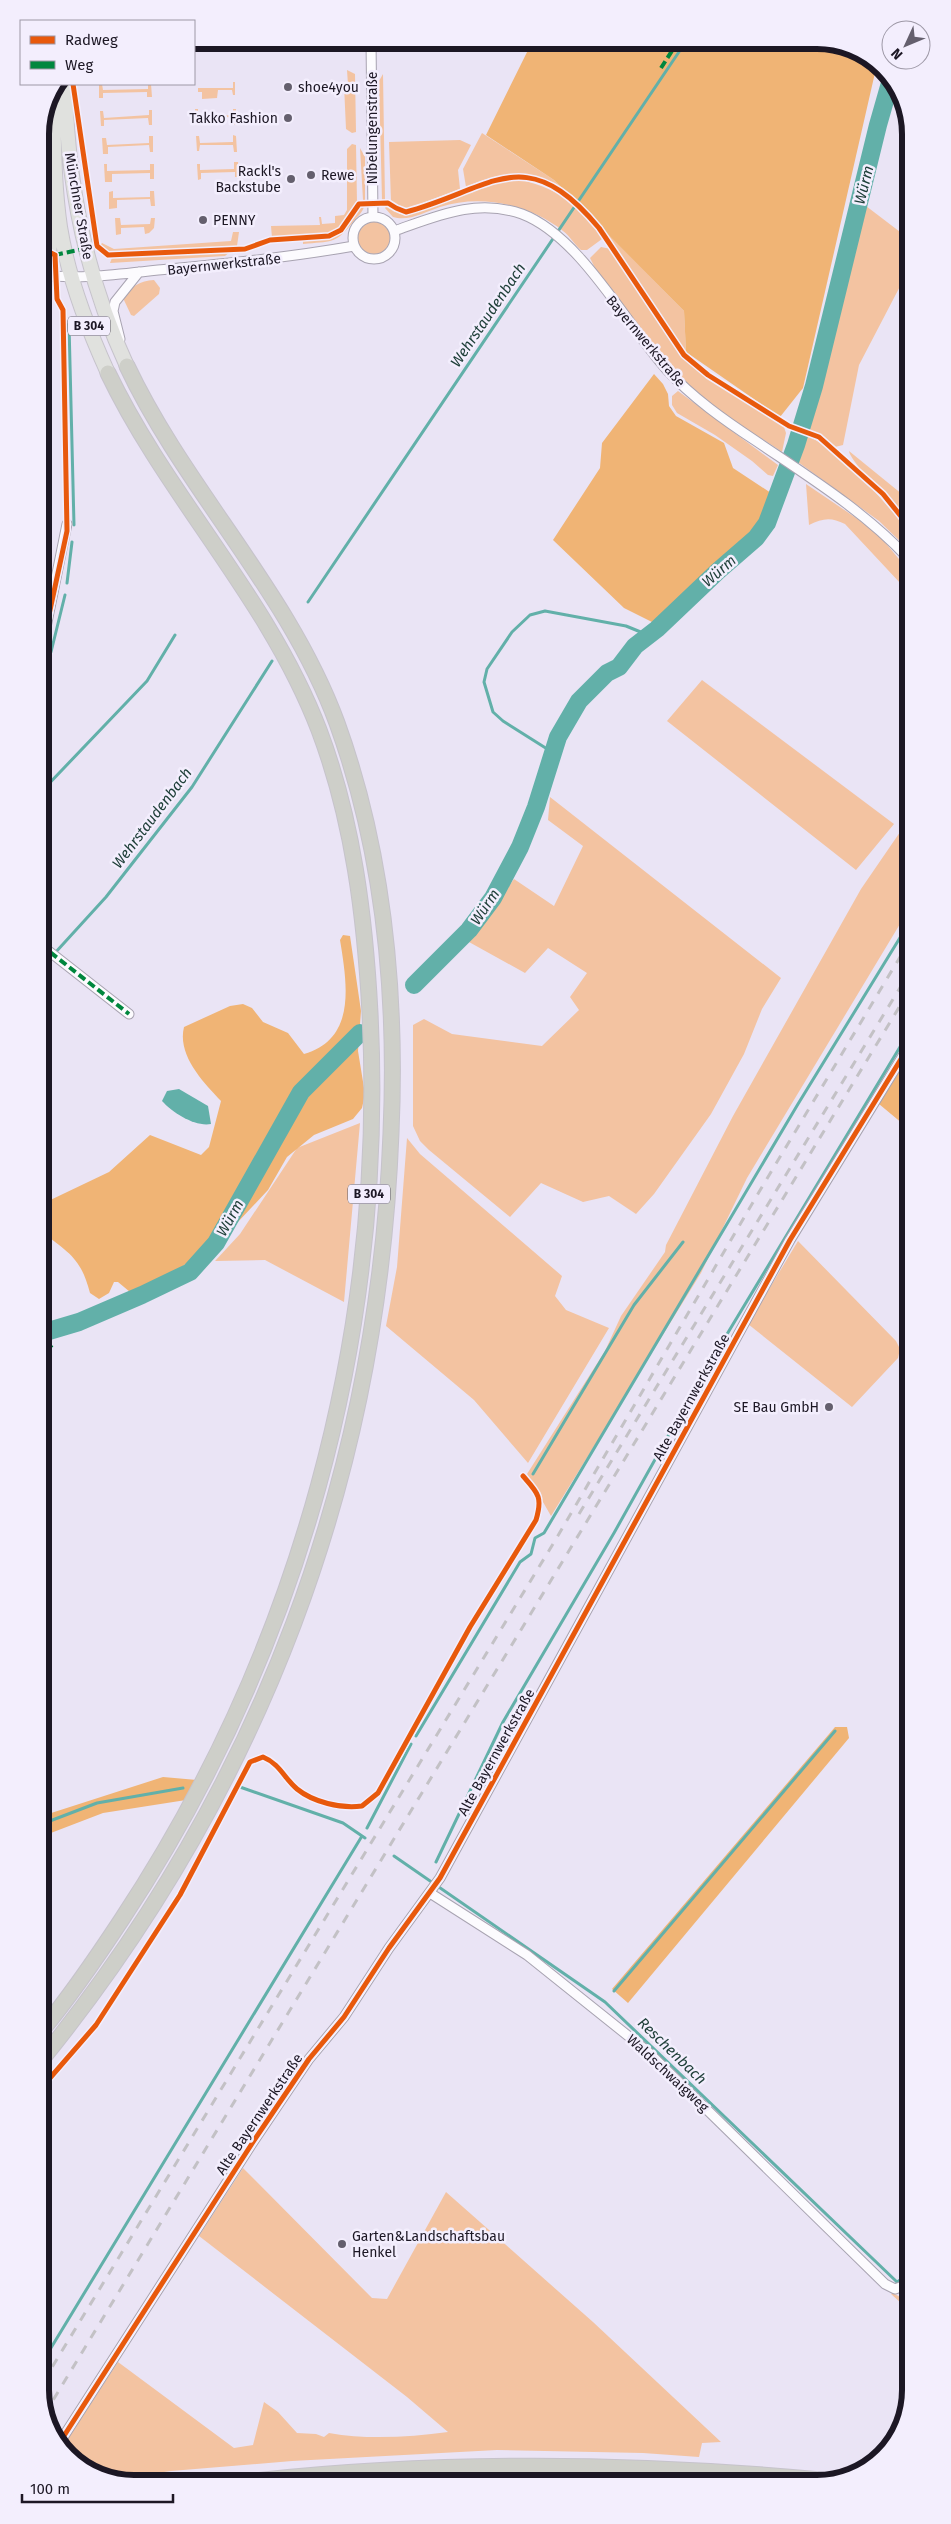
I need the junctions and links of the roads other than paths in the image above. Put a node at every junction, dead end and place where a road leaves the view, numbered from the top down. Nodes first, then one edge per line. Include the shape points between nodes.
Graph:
1 (371, 49) edge
2 (65, 85) edge
3 (53, 107) edge
4 (57, 194) junction
5 (373, 217) junction
6 (394, 231) junction
7 (354, 246) junction
8 (49, 252) edge
9 (139, 272) junction
10 (49, 276) edge
11 (93, 277) junction
12 (72, 278) junction
13 (119, 349) junction
14 (127, 366) joint
15 (108, 374) joint
16 (67, 524) dead end
17 (902, 552) edge
18 (49, 613) edge
19 (49, 950) edge
20 (129, 1014) dead end
21 (902, 1057) edge
22 (432, 1890) junction
23 (49, 2021) edge
24 (49, 2050) edge
25 (902, 2286) edge
26 (63, 2437) edge
27 (322, 2475) edge
28 (748, 2475) edge

1 - 5 street, Nibelungenstraße
2 - 11 main road, Münchner Straße / B 304 via 74,183
3 - 4 main road, Münchner Straße / B 304
4 - 8 main road
4 - 12 main road, Münchner Straße / B 304 via 61,234
5 - 6 street via 383,219
5 - 7 street via 357,225 352,239
6 - 7 street via 392,249 382,258 363,257
6 - 17 street, Bayernwerkstraße via 453,210 483,207 522,215 550,230 565,242 667,370 701,402 863,516
7 - 9 street, Bayernwerkstraße via 292,257
9 - 11 street, Bayernwerkstraße
9 - 13 street via 115,302
10 - 12 street
11 - 12 street, Münchner Straße
11 - 13 main road, B 304
12 - 15 main road, B 304
13 - 14 main road, B 304
14 - 24 highway, B 304 via 155,420 260,578 311,664 337,723 356,783 374,862 385,942 394,1061 390,1172 380,1282 359,1403 326,1531 282,1656 235,1762 175,1872 104,1980
15 - 23 highway, B 304 via 151,452 282,650 326,751 347,826 363,919 372,1049 372,1143 360,1285 341,1393 308,1525 266,1647 218,1753 159,1863 88,1970
16 - 18 street
19 - 20 street
21 - 22 street, Alte Bayernwerkstraße via 790,1240
22 - 25 street, Waldschwaigweg via 527,1955 647,2050 886,2284 895,2289
22 - 26 street, Alte Bayernwerkstraße via 253,2142
27 - 28 highway via 548,2467

